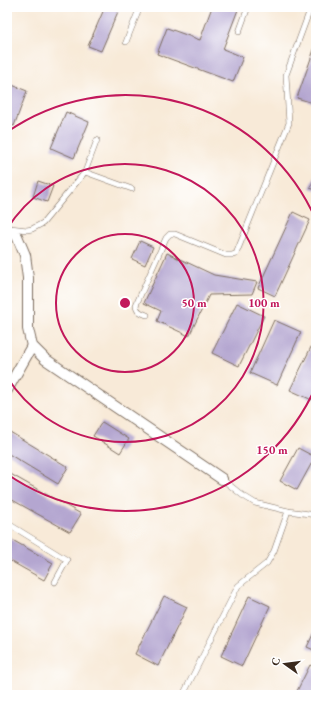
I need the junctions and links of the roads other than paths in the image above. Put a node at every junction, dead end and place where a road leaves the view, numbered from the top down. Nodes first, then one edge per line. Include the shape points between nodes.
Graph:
1 (140, 7) edge
2 (248, 7) edge
3 (311, 7) edge
4 (239, 32) dead end
5 (126, 42) dead end
6 (97, 140) dead end
7 (85, 172) junction
8 (132, 189) dead end
9 (7, 228) edge
10 (147, 315) dead end
11 (32, 346) junction
12 (7, 390) edge
13 (222, 479) joint
14 (288, 511) junction
15 (316, 515) edge
16 (7, 523) edge
17 (55, 582) dead end
18 (184, 695) edge

1 - 5 lane
2 - 4 lane
3 - 10 lane via 286,75 289,123 236,254 226,255 170,234 136,305 139,312
6 - 7 lane
7 - 8 lane
7 - 9 lane via 43,223 27,230
9 - 11 street via 17,236 25,255 28,278 28,329
11 - 12 street
11 - 13 street via 45,360
13 - 14 lane via 255,503
14 - 15 lane
14 - 18 lane via 274,551 267,563 238,586
16 - 17 lane via 67,560

